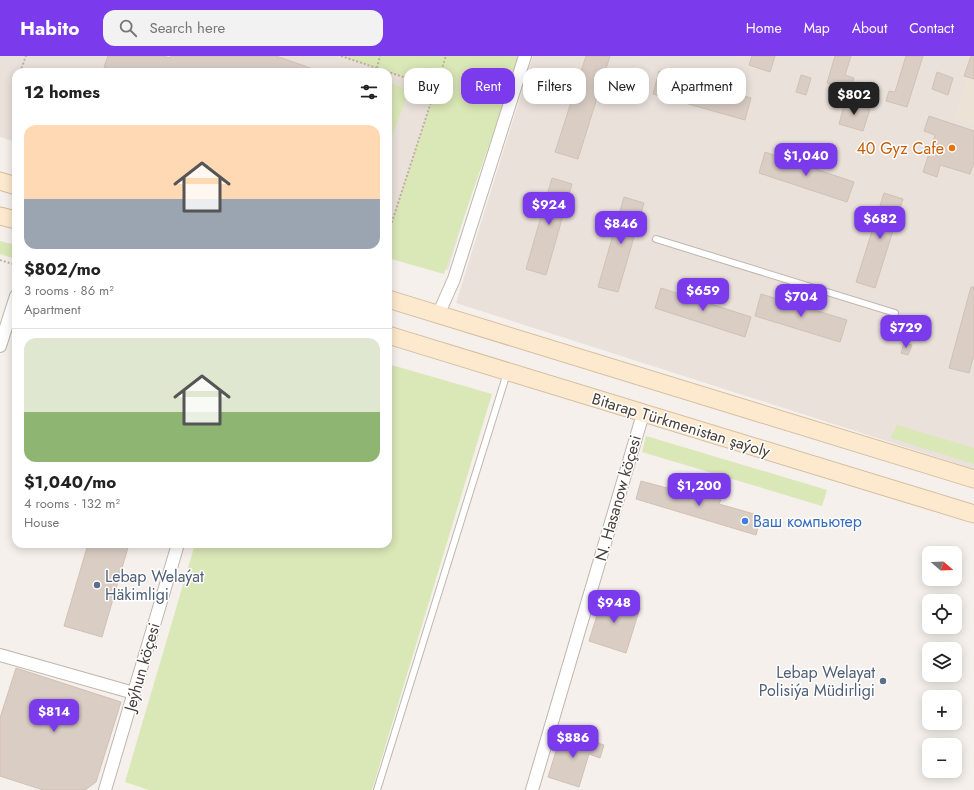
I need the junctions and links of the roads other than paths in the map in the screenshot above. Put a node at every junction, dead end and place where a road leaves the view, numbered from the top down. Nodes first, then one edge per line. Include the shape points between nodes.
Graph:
1 (524, 56) edge
2 (0, 216) edge
3 (12, 219) edge
4 (656, 239) dead end
5 (392, 300) edge
6 (12, 308) edge
7 (896, 313) dead end
8 (438, 315) junction
9 (392, 336) edge
10 (0, 346) edge
11 (508, 372) junction
12 (643, 414) junction
13 (974, 479) edge
14 (974, 514) edge
15 (177, 548) edge
16 (0, 655) edge
17 (134, 693) junction
18 (105, 790) edge
19 (377, 790) edge
20 (532, 790) edge

1 - 8 street via 454,279
2 - 3 main road
4 - 7 lane
5 - 8 main road
6 - 10 street
8 - 13 main road
9 - 11 main road, Bitarap Türkmenistan şaýoly
11 - 12 main road, Bitarap Türkmenistan şaýoly
11 - 19 lane
12 - 14 main road, Bitarap Türkmenistan şaýoly
12 - 20 street, N. Hasanow köçesi
15 - 17 street, Jeýhun köçesi
16 - 17 street
17 - 18 street, Jeýhun köçesi

